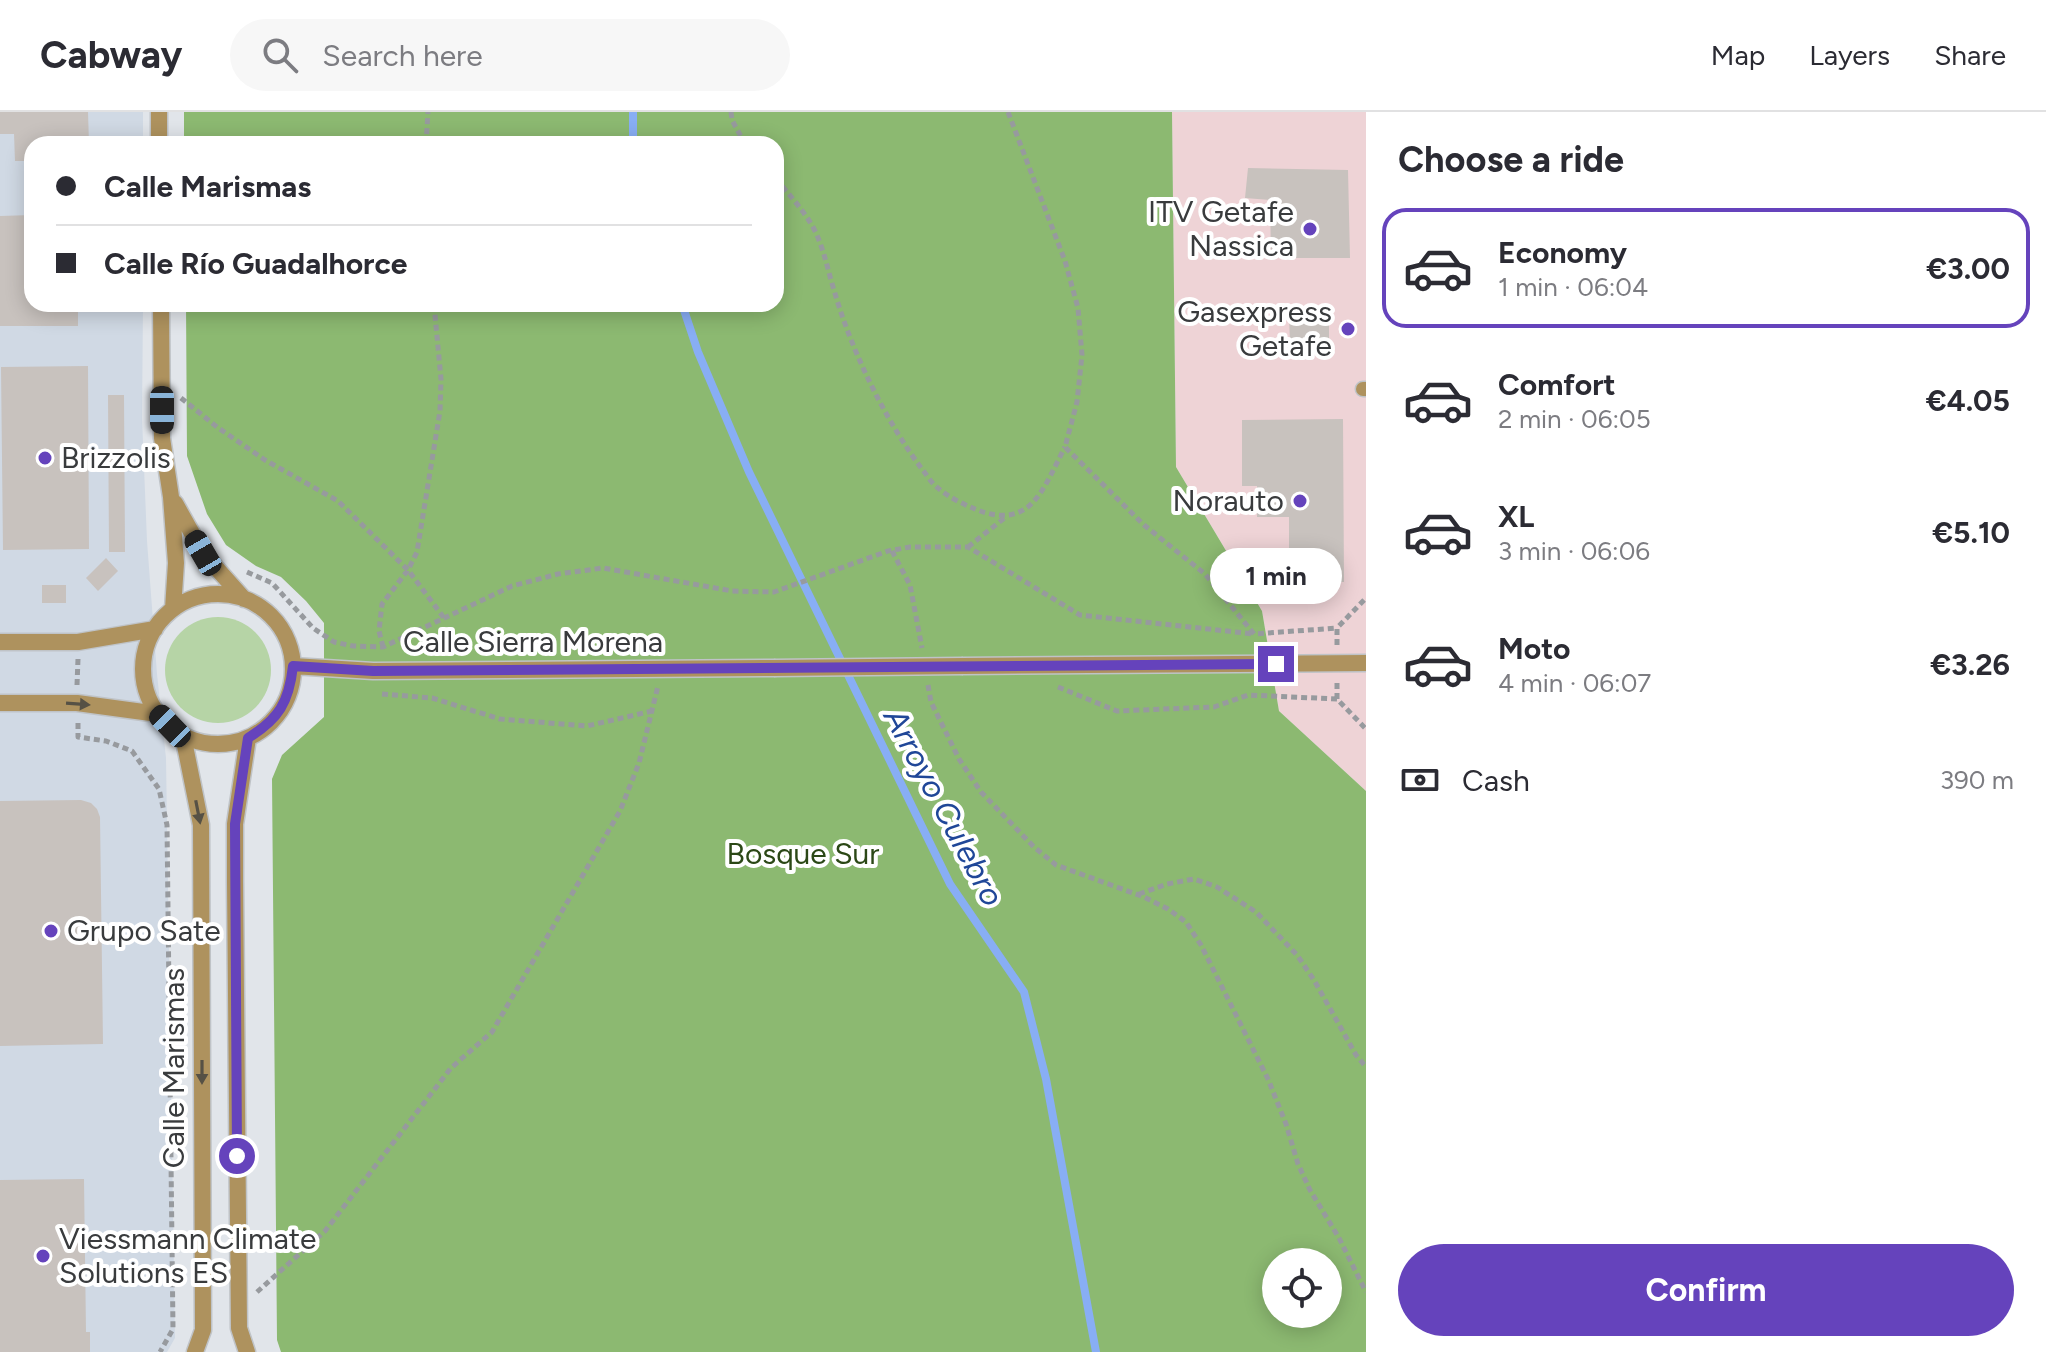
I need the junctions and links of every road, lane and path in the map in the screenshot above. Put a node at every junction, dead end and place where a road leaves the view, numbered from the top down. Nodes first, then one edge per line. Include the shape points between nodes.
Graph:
1 (159, 112) edge
2 (428, 112) edge
3 (731, 112) edge
4 (1008, 112) edge
5 (159, 136) edge
6 (426, 136) edge
7 (741, 136) edge
8 (784, 188) edge
9 (161, 312) edge
10 (435, 312) edge
11 (162, 383) junction
12 (1065, 447) junction
13 (171, 497) junction
14 (1008, 515) junction
15 (968, 547) junction
16 (890, 551) junction
17 (236, 564) dead end
18 (408, 570) junction
19 (244, 599) junction
20 (173, 609) junction
21 (444, 618) junction
22 (1337, 628) dead end
23 (155, 629) junction
24 (1254, 634) junction
25 (0, 642) edge
26 (78, 642) junction
27 (373, 647) junction
28 (383, 647) junction
29 (924, 659) dead end
30 (1366, 663) edge
31 (293, 666) junction
32 (662, 669) junction
33 (373, 671) junction
34 (928, 682) dead end
35 (1047, 683) dead end
36 (1337, 699) dead end
37 (0, 703) edge
38 (77, 703) junction
39 (652, 711) junction
40 (158, 714) junction
41 (183, 736) junction
42 (248, 738) junction
43 (1138, 895) junction
44 (1366, 1067) edge
45 (1366, 1292) edge
46 (239, 1309) junction
47 (160, 1352) edge
48 (195, 1352) edge
49 (247, 1352) edge

1 - 5 street
2 - 6 path
3 - 7 path
4 - 12 path via 1078,308 1082,355
8 - 14 path via 813,227 852,339 911,455 936,488 985,513
9 - 11 street
10 - 18 path via 440,411 417,552
11 - 13 street via 162,438
11 - 18 path via 265,460 338,501
12 - 14 path via 1031,507
12 - 24 path via 1144,525 1205,574
13 - 19 street via 203,553
13 - 20 street
14 - 15 path
15 - 16 path
15 - 24 path via 1080,615
16 - 21 path via 774,592 732,591 603,568 558,574 512,586
16 - 29 path via 910,585
17 - 27 path via 272,583 313,628 334,642
18 - 21 path
18 - 28 path via 382,604
19 - 20 street via 220,594 195,597
19 - 31 street via 279,625
20 - 23 street
21 - 28 path
22 - 24 path
23 - 26 street
23 - 40 street via 143,672
25 - 26 street
26 - 38 path
27 - 28 path
27 - 33 path
30 - 32 street, Calle Sierra Morena, bridge
31 - 33 street, Calle Sierra Morena
31 - 42 street via 281,709
32 - 33 street, Calle Sierra Morena
32 - 39 path
33 - 39 path via 373,693 432,698 500,719 587,726
34 - 43 path via 931,702 959,759 1004,818 1056,865
35 - 36 path via 1117,711 1214,707 1248,695
37 - 38 street
38 - 40 street
38 - 47 path via 78,737 132,751 159,789 167,825 173,1329
39 - 46 path via 620,811 492,1032 451,1068 325,1231
40 - 41 street
41 - 42 street via 227,744
41 -> 48 street, Calle Marismas via 201,825 203,1330
42 - 46 street, Calle Marismas via 235,824
43 - 44 path via 1194,879 1256,912 1297,955
43 - 45 path via 1186,922 1201,945 1268,1079 1310,1190
46 - 49 street, Calle Marismas

